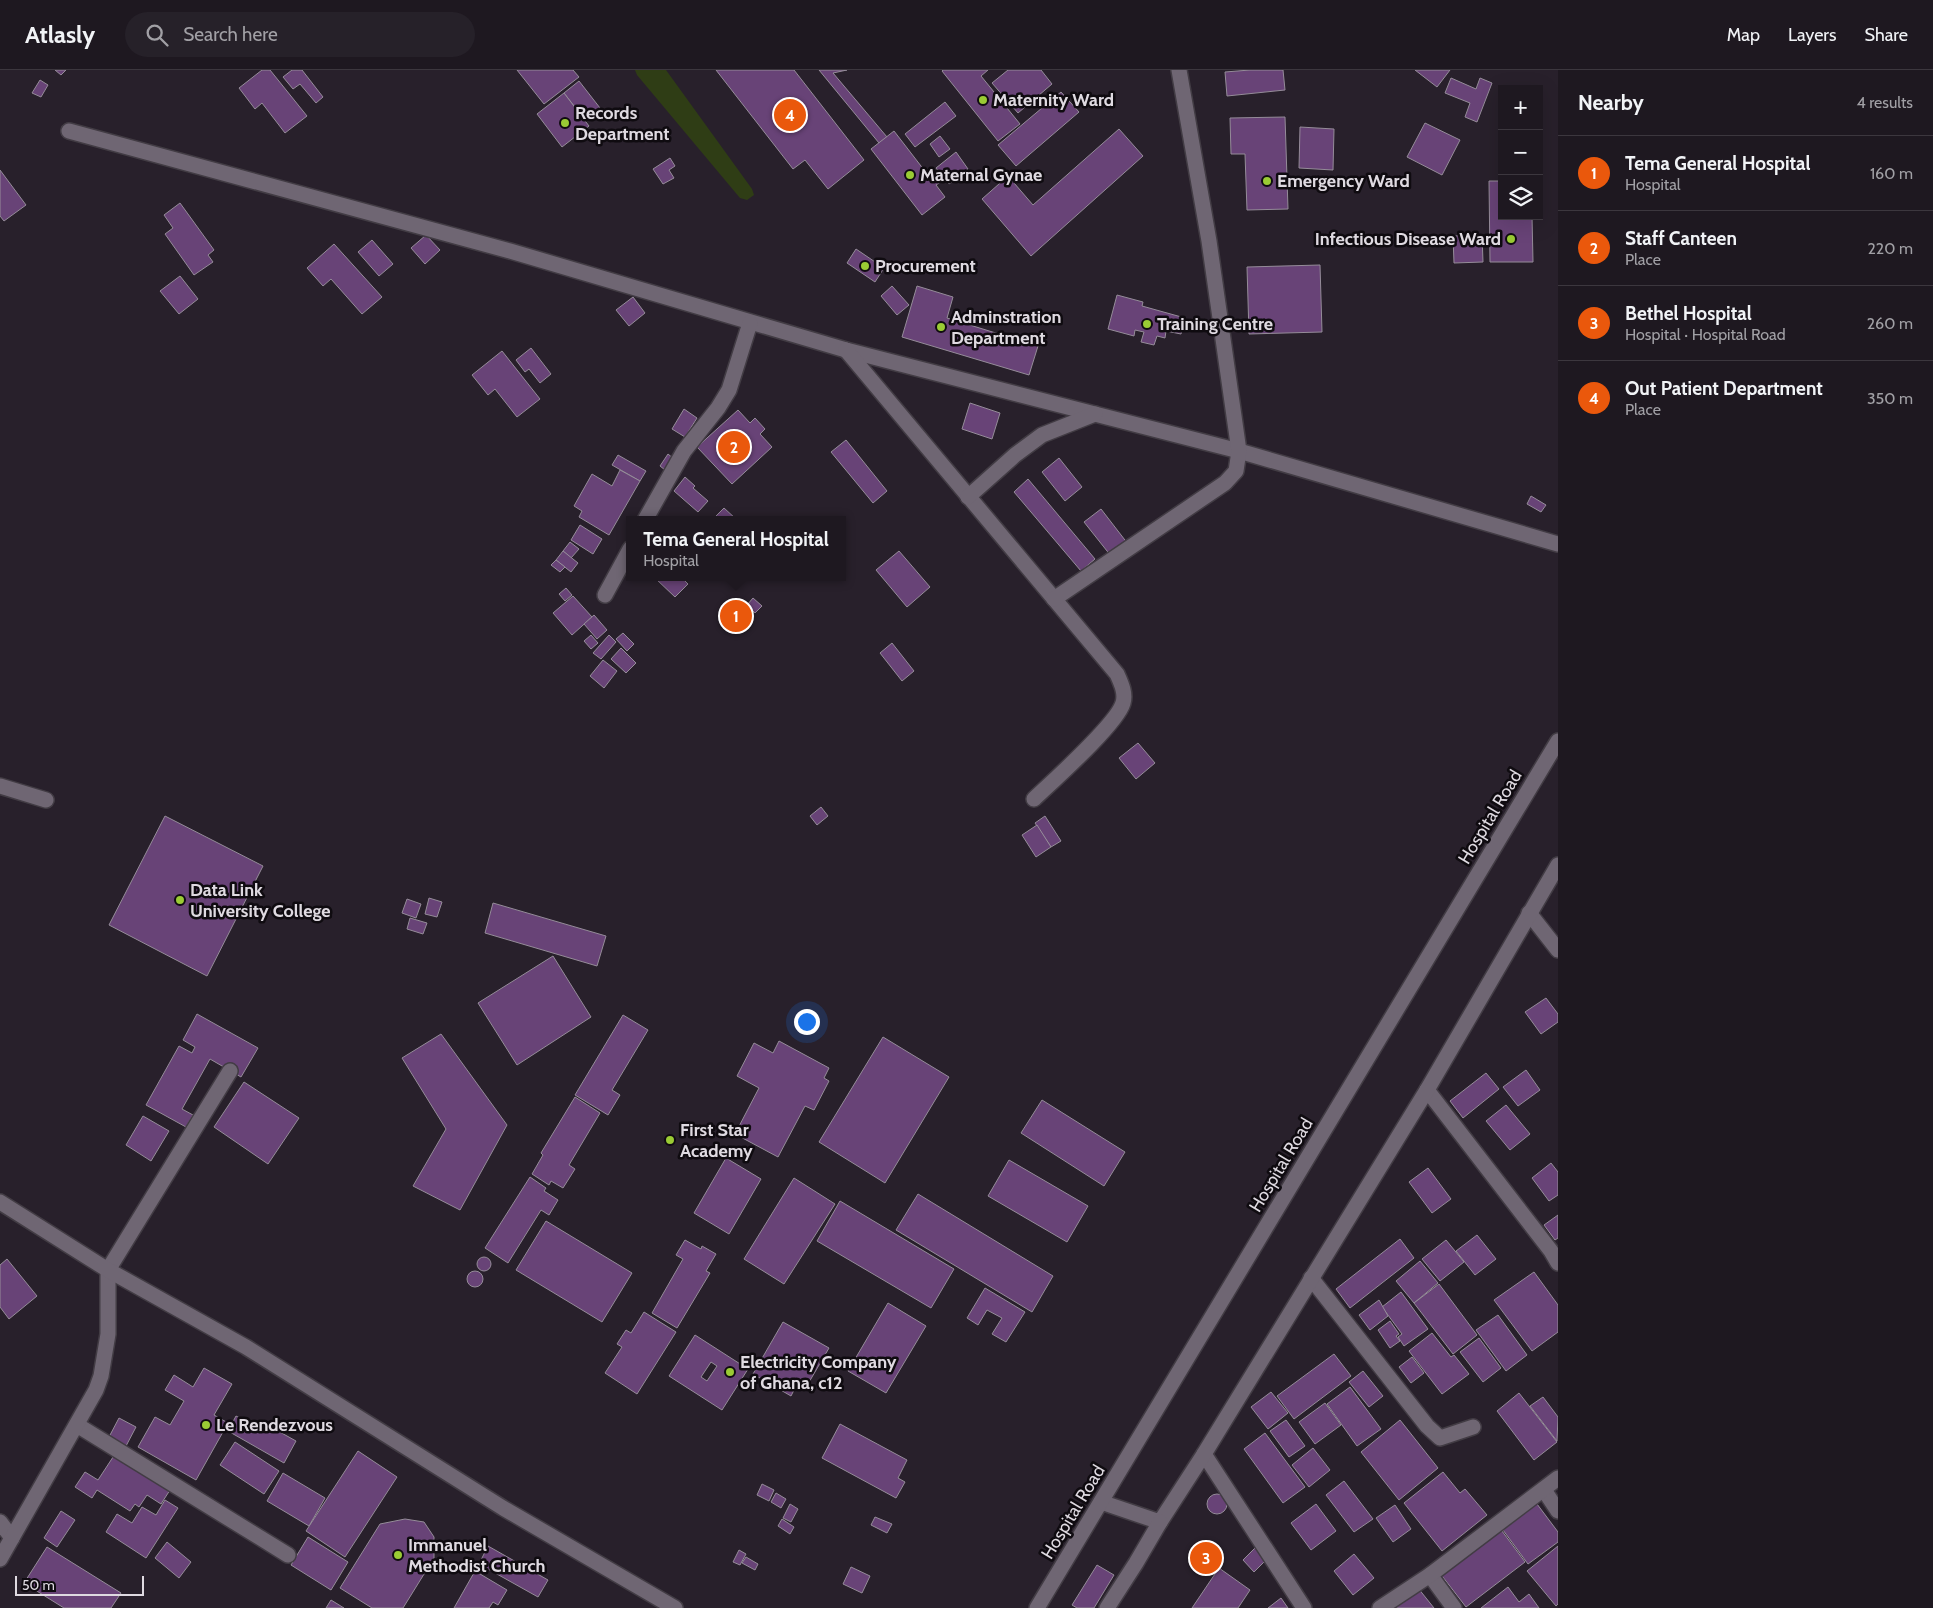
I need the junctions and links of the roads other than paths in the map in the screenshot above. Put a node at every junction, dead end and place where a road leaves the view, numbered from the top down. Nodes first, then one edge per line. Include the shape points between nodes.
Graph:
1 (1179, 70) edge
2 (69, 131) dead end
3 (750, 323) junction
4 (846, 350) junction
5 (1095, 414) junction
6 (1239, 451) junction
7 (968, 497) junction
8 (647, 516) edge
9 (1558, 544) edge
10 (626, 556) edge
11 (605, 595) dead end
12 (1054, 599) junction
13 (1558, 741) edge
14 (0, 786) edge
15 (1034, 799) dead end
16 (46, 800) dead end
17 (1558, 865) edge
18 (1529, 913) junction
19 (1558, 950) edge
20 (230, 1071) dead end
21 (1427, 1090) junction
22 (0, 1202) edge
23 (1556, 1253) edge
24 (108, 1270) junction
25 (1311, 1278) junction
26 (77, 1425) junction
27 (1473, 1427) dead end
28 (1204, 1454) junction
29 (1558, 1478) edge
30 (1544, 1490) junction
31 (1101, 1502) junction
32 (1558, 1510) edge
33 (0, 1522) edge
34 (1160, 1522) junction
35 (12, 1538) junction
36 (288, 1555) dead end
37 (0, 1559) edge
38 (1430, 1576) junction
39 (675, 1608) edge
40 (1037, 1608) edge
41 (1107, 1608) edge
42 (1304, 1608) edge
43 (1380, 1608) edge
44 (1454, 1608) edge

1 - 6 street via 1209,241
2 - 3 street via 510,251
3 - 4 street
3 - 8 street via 729,390 684,451
4 - 5 street
4 - 7 street
5 - 6 street
5 - 7 street via 1042,435
6 - 9 street
6 - 12 street via 1236,471 1225,483
7 - 12 street
10 - 11 street
12 - 15 street via 1117,674 1123,688 1123,703 1112,721
13 - 31 street, Hospital Road
14 - 16 street
17 - 18 street
18 - 19 street
18 - 21 street
20 - 24 street
21 - 23 street
21 - 25 street
22 - 24 street
24 - 26 street via 108,1334 101,1376
24 - 39 street via 246,1347 503,1508
25 - 27 street via 1427,1426 1440,1438
25 - 28 street
26 - 35 street
26 - 36 street
28 - 34 street
28 - 42 street
29 - 30 street
30 - 32 street
30 - 38 street
31 - 34 street
31 - 40 street, Hospital Road
33 - 35 street
34 - 41 street
35 - 37 street
38 - 43 street
38 - 44 street

